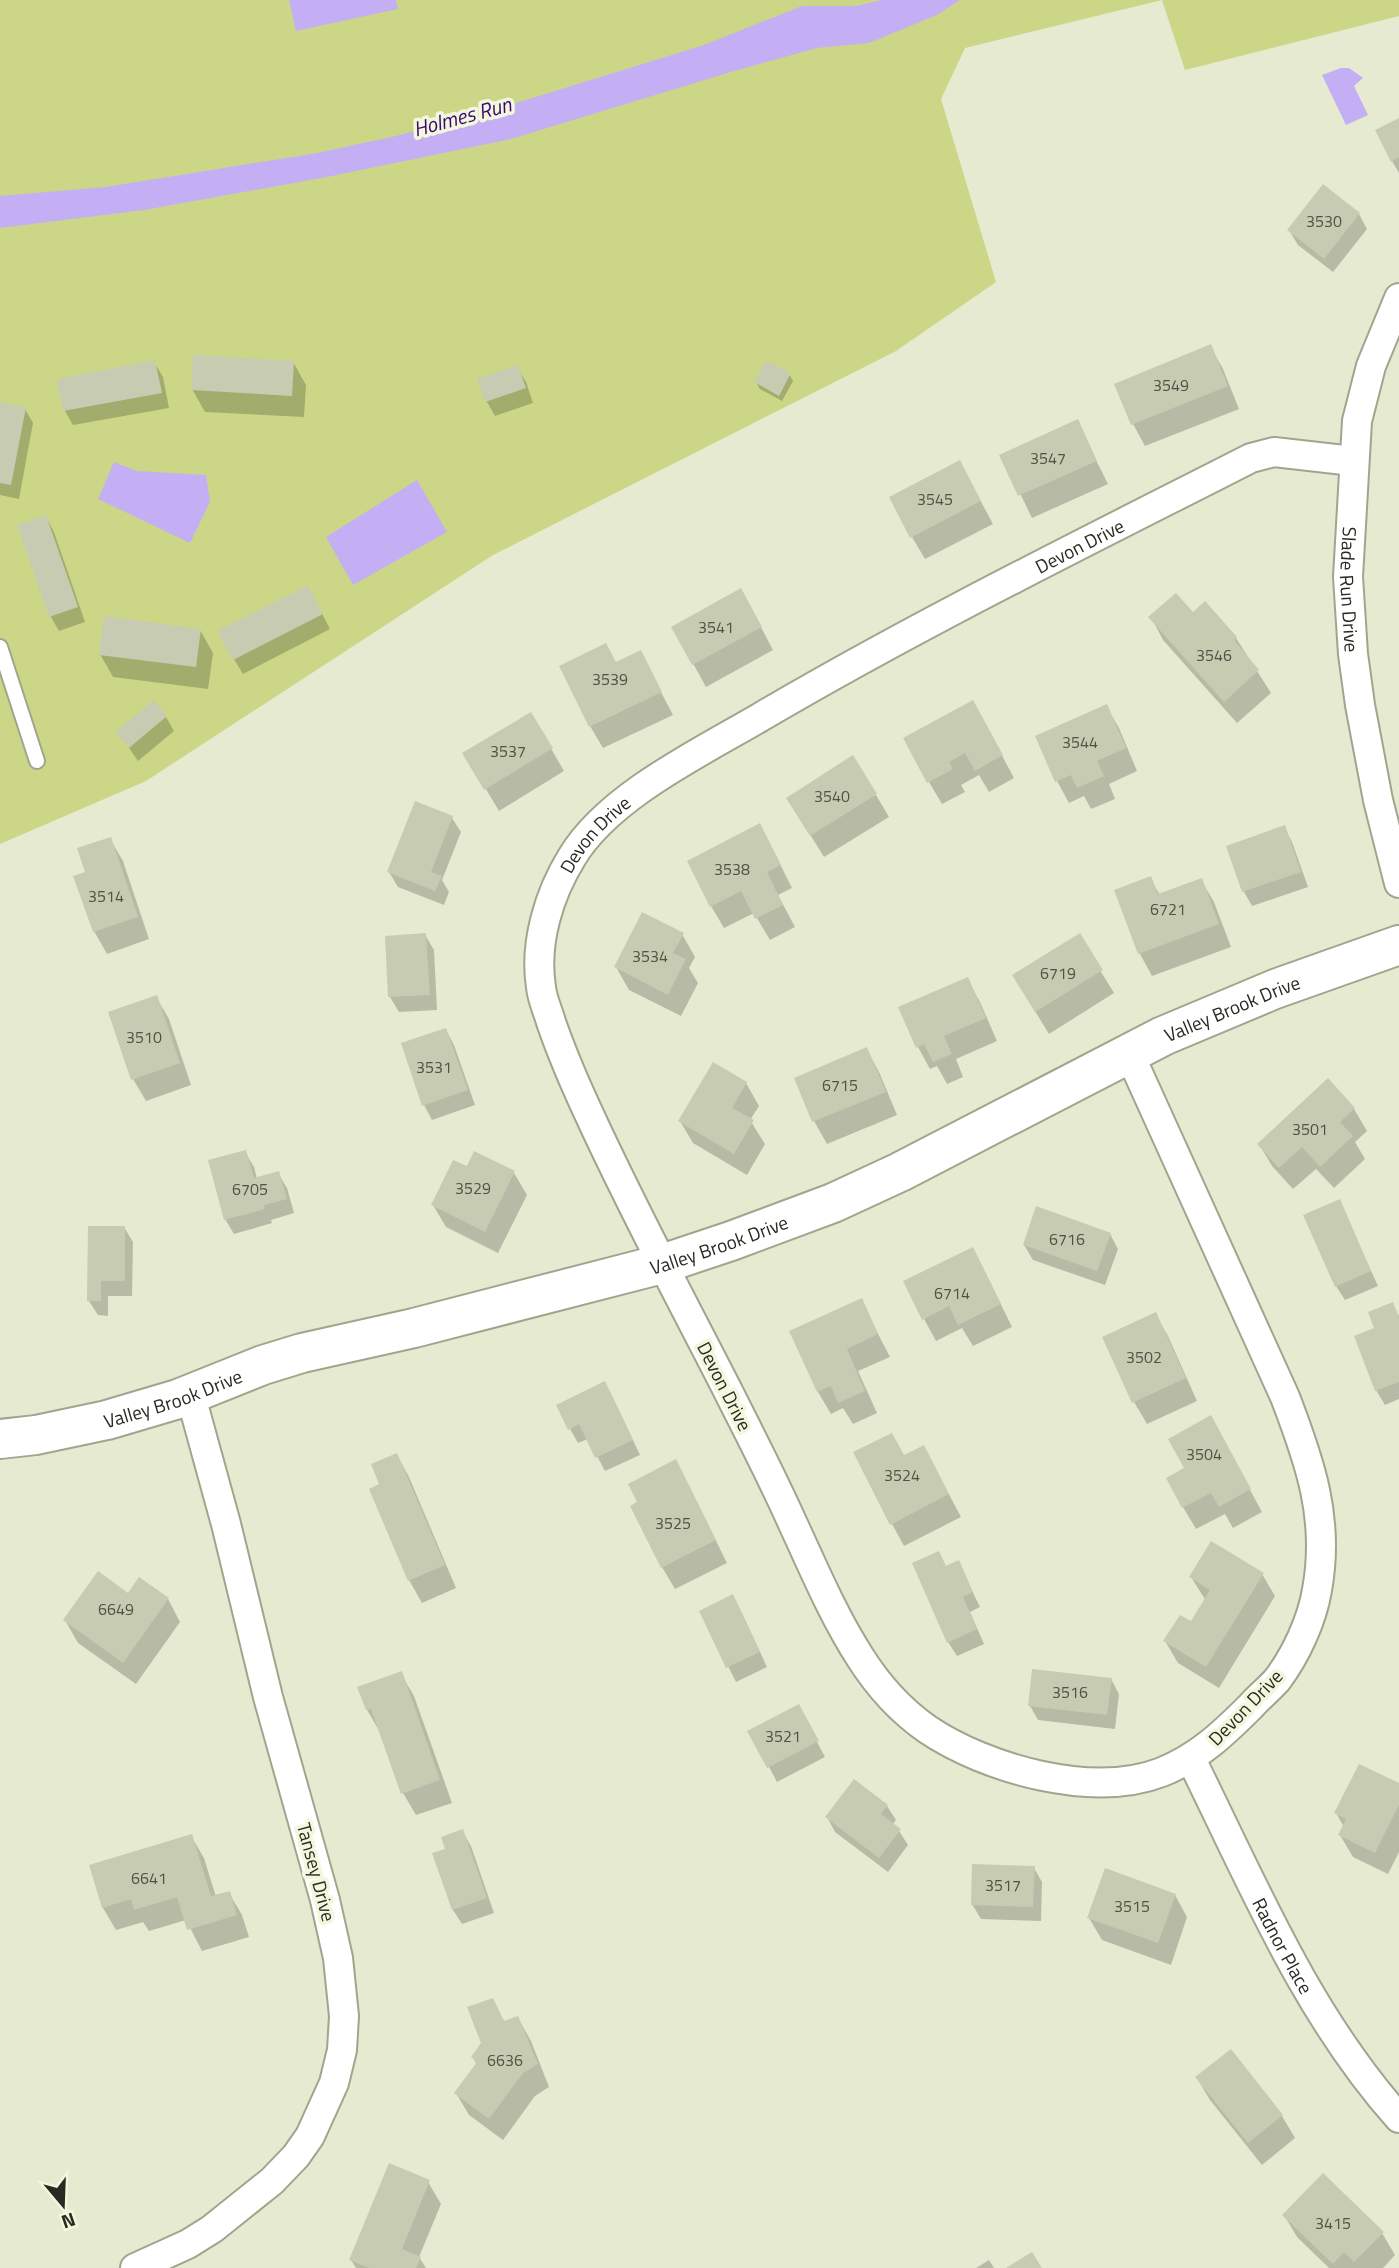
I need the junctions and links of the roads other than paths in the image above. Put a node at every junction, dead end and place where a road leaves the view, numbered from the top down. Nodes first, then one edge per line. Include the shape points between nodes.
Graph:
1 (1399, 298) edge
2 (1353, 461) junction
3 (0, 647) edge
4 (37, 761) dead end
5 (1399, 883) edge
6 (1399, 945) edge
7 (1129, 1054) junction
8 (662, 1264) junction
9 (190, 1394) junction
10 (0, 1438) edge
11 (1191, 1759) junction
12 (1399, 2118) edge
13 (135, 2268) edge

1 - 2 street, Slade Run Drive via 1371,366 1357,421
2 - 5 street, Slade Run Drive via 1348,577 1353,654 1378,800
2 - 8 street, Devon Drive via 1275,452 1251,458 860,658 631,795 586,835 569,861 543,928 541,990 564,1062
3 - 4 lane
6 - 7 street, Valley Brook Drive via 1275,989
7 - 8 street, Valley Brook Drive via 833,1203
7 - 11 street, Devon Drive via 1285,1397 1318,1498 1317,1590 1291,1656 1276,1680 1215,1742
8 - 9 street, Valley Brook Drive via 302,1353
8 - 11 street, Devon Drive via 838,1619 896,1704 961,1750 1001,1767 1042,1776 1090,1782 1139,1779
9 - 10 street, Valley Brook Drive via 107,1420
9 - 13 street, Tansey Drive via 325,1900 338,1958 342,2050 334,2083 296,2156 212,2229
11 - 12 street, Radnor Place via 1297,1973 1333,2032

